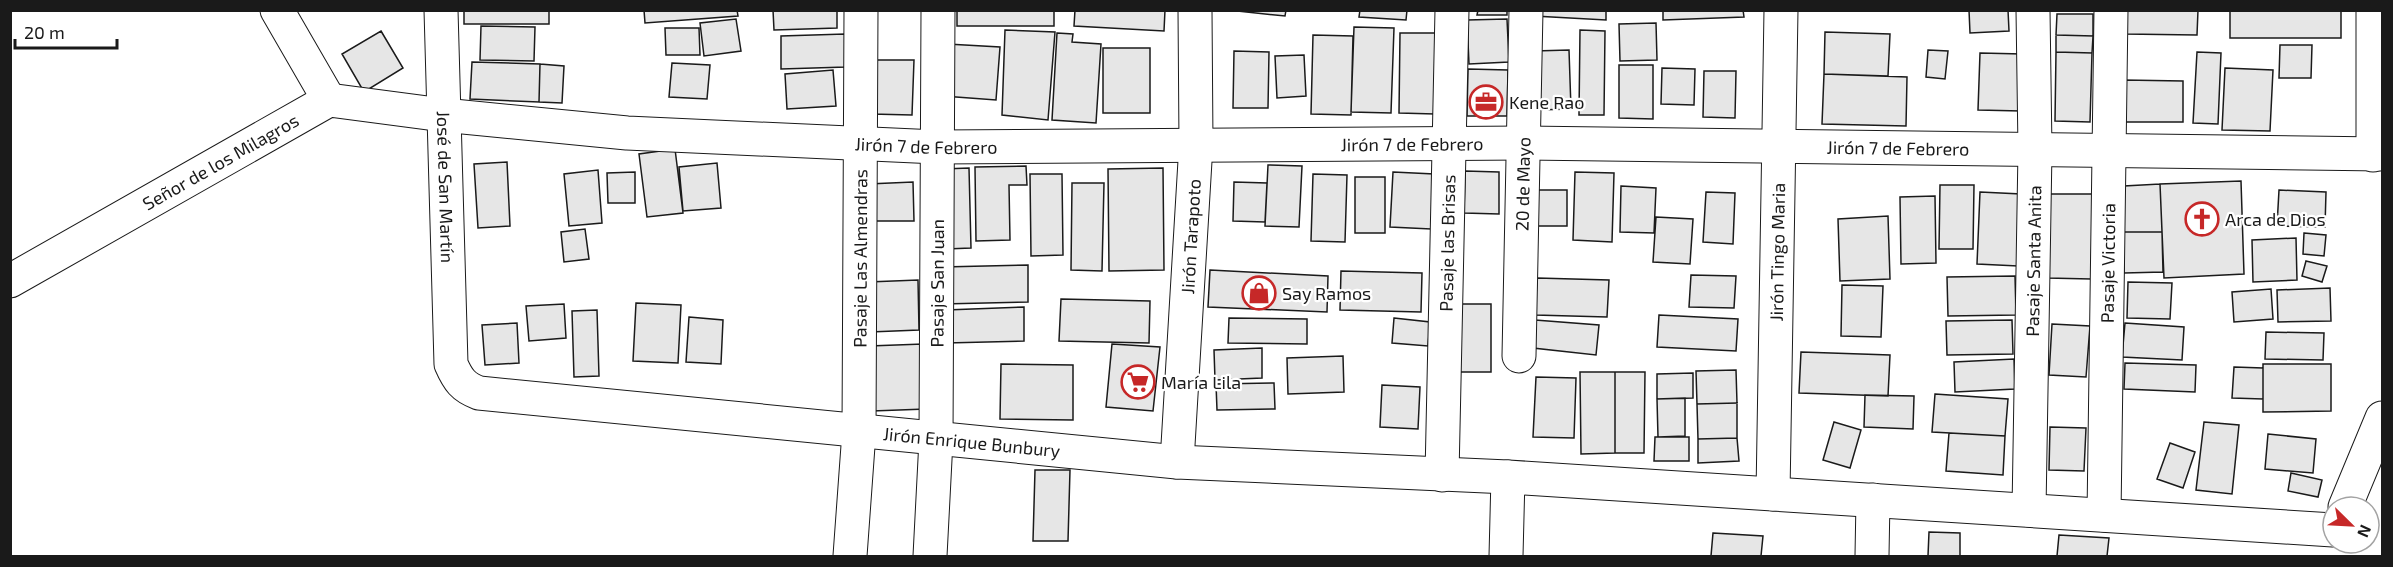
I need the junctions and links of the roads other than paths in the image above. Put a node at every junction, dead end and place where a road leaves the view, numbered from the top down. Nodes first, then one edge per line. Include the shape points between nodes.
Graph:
1 (277, 10) edge
2 (441, 10) edge
3 (861, 10) edge
4 (938, 10) edge
5 (1195, 10) edge
6 (1452, 10) edge
7 (1526, 10) edge
8 (1781, 10) edge
9 (2033, 10) edge
10 (2111, 10) edge
11 (2373, 10) edge
12 (329, 99) junction
13 (443, 116) junction
14 (859, 142) junction
15 (1525, 143) junction
16 (1196, 144) junction
17 (1451, 145) junction
18 (1779, 146) junction
19 (937, 147) junction
20 (2036, 150) junction
21 (2108, 151) junction
22 (2378, 154) edge
23 (10, 281) edge
24 (1519, 356) dead end
25 (451, 364) joint
26 (2382, 418) edge
27 (859, 432) junction
28 (936, 440) junction
29 (1177, 462) junction
30 (1442, 475) junction
31 (1508, 477) junction
32 (1773, 494) junction
33 (2350, 495) edge
34 (1873, 500) junction
35 (2029, 510) junction
36 (2104, 515) junction
37 (2321, 529) edge
38 (850, 556) edge
39 (930, 556) edge
40 (1506, 556) edge
41 (1872, 556) edge

1 - 12 street
2 - 13 street, José de San Martín
3 - 14 street, Pasaje Las Almendras
4 - 19 street, Pasaje San Juan
5 - 16 street, Jirón Tarapoto
6 - 17 street, Pasaje las Brisas
7 - 15 street, 20 de Mayo
8 - 18 street, Jirón Tingo Maria
9 - 20 street, Pasaje Santa Anita
10 - 21 street, Pasaje Victoria
11 - 22 street
12 - 13 street
12 - 23 street, Señor de los Milagros
13 - 14 street, Jirón 7 de Febrero via 627,133
13 - 25 street, José de San Martín
14 - 19 street, Jirón 7 de Febrero
14 - 27 street, Pasaje Las Almendras
15 - 17 street, Jirón 7 de Febrero
15 - 18 street, Jirón 7 de Febrero
15 - 24 street, 20 de Mayo
16 - 17 street, Jirón 7 de Febrero
16 - 19 street, Jirón 7 de Febrero
16 - 29 street, Jirón Tarapoto
17 - 30 street, Pasaje las Brisas
18 - 20 street, Jirón 7 de Febrero
18 - 32 street, Jirón Tingo Maria
19 - 28 street, Pasaje San Juan
20 - 21 street, Jirón 7 de Febrero
20 - 35 street, Pasaje Santa Anita
21 - 22 street, Jirón 7 de Febrero
21 - 36 street, Pasaje Victoria
25 - 27 street, Jirón Enrique Bunbury via 458,380 479,393
26 - 33 street
27 - 28 street, Jirón Enrique Bunbury
27 - 38 street, Pasaje Las Almendras
28 - 29 street, Jirón Enrique Bunbury
28 - 39 street, Pasaje San Juan
29 - 30 street, Jirón Enrique Bunbury
30 - 31 street, Jirón Enrique Bunbury
31 - 32 street, Jirón Enrique Bunbury
31 - 40 street
32 - 34 street, Jirón Enrique Bunbury
34 - 35 street, Jirón Enrique Bunbury
34 - 41 street
35 - 36 street, Jirón Enrique Bunbury
36 - 37 street, Jirón Enrique Bunbury

